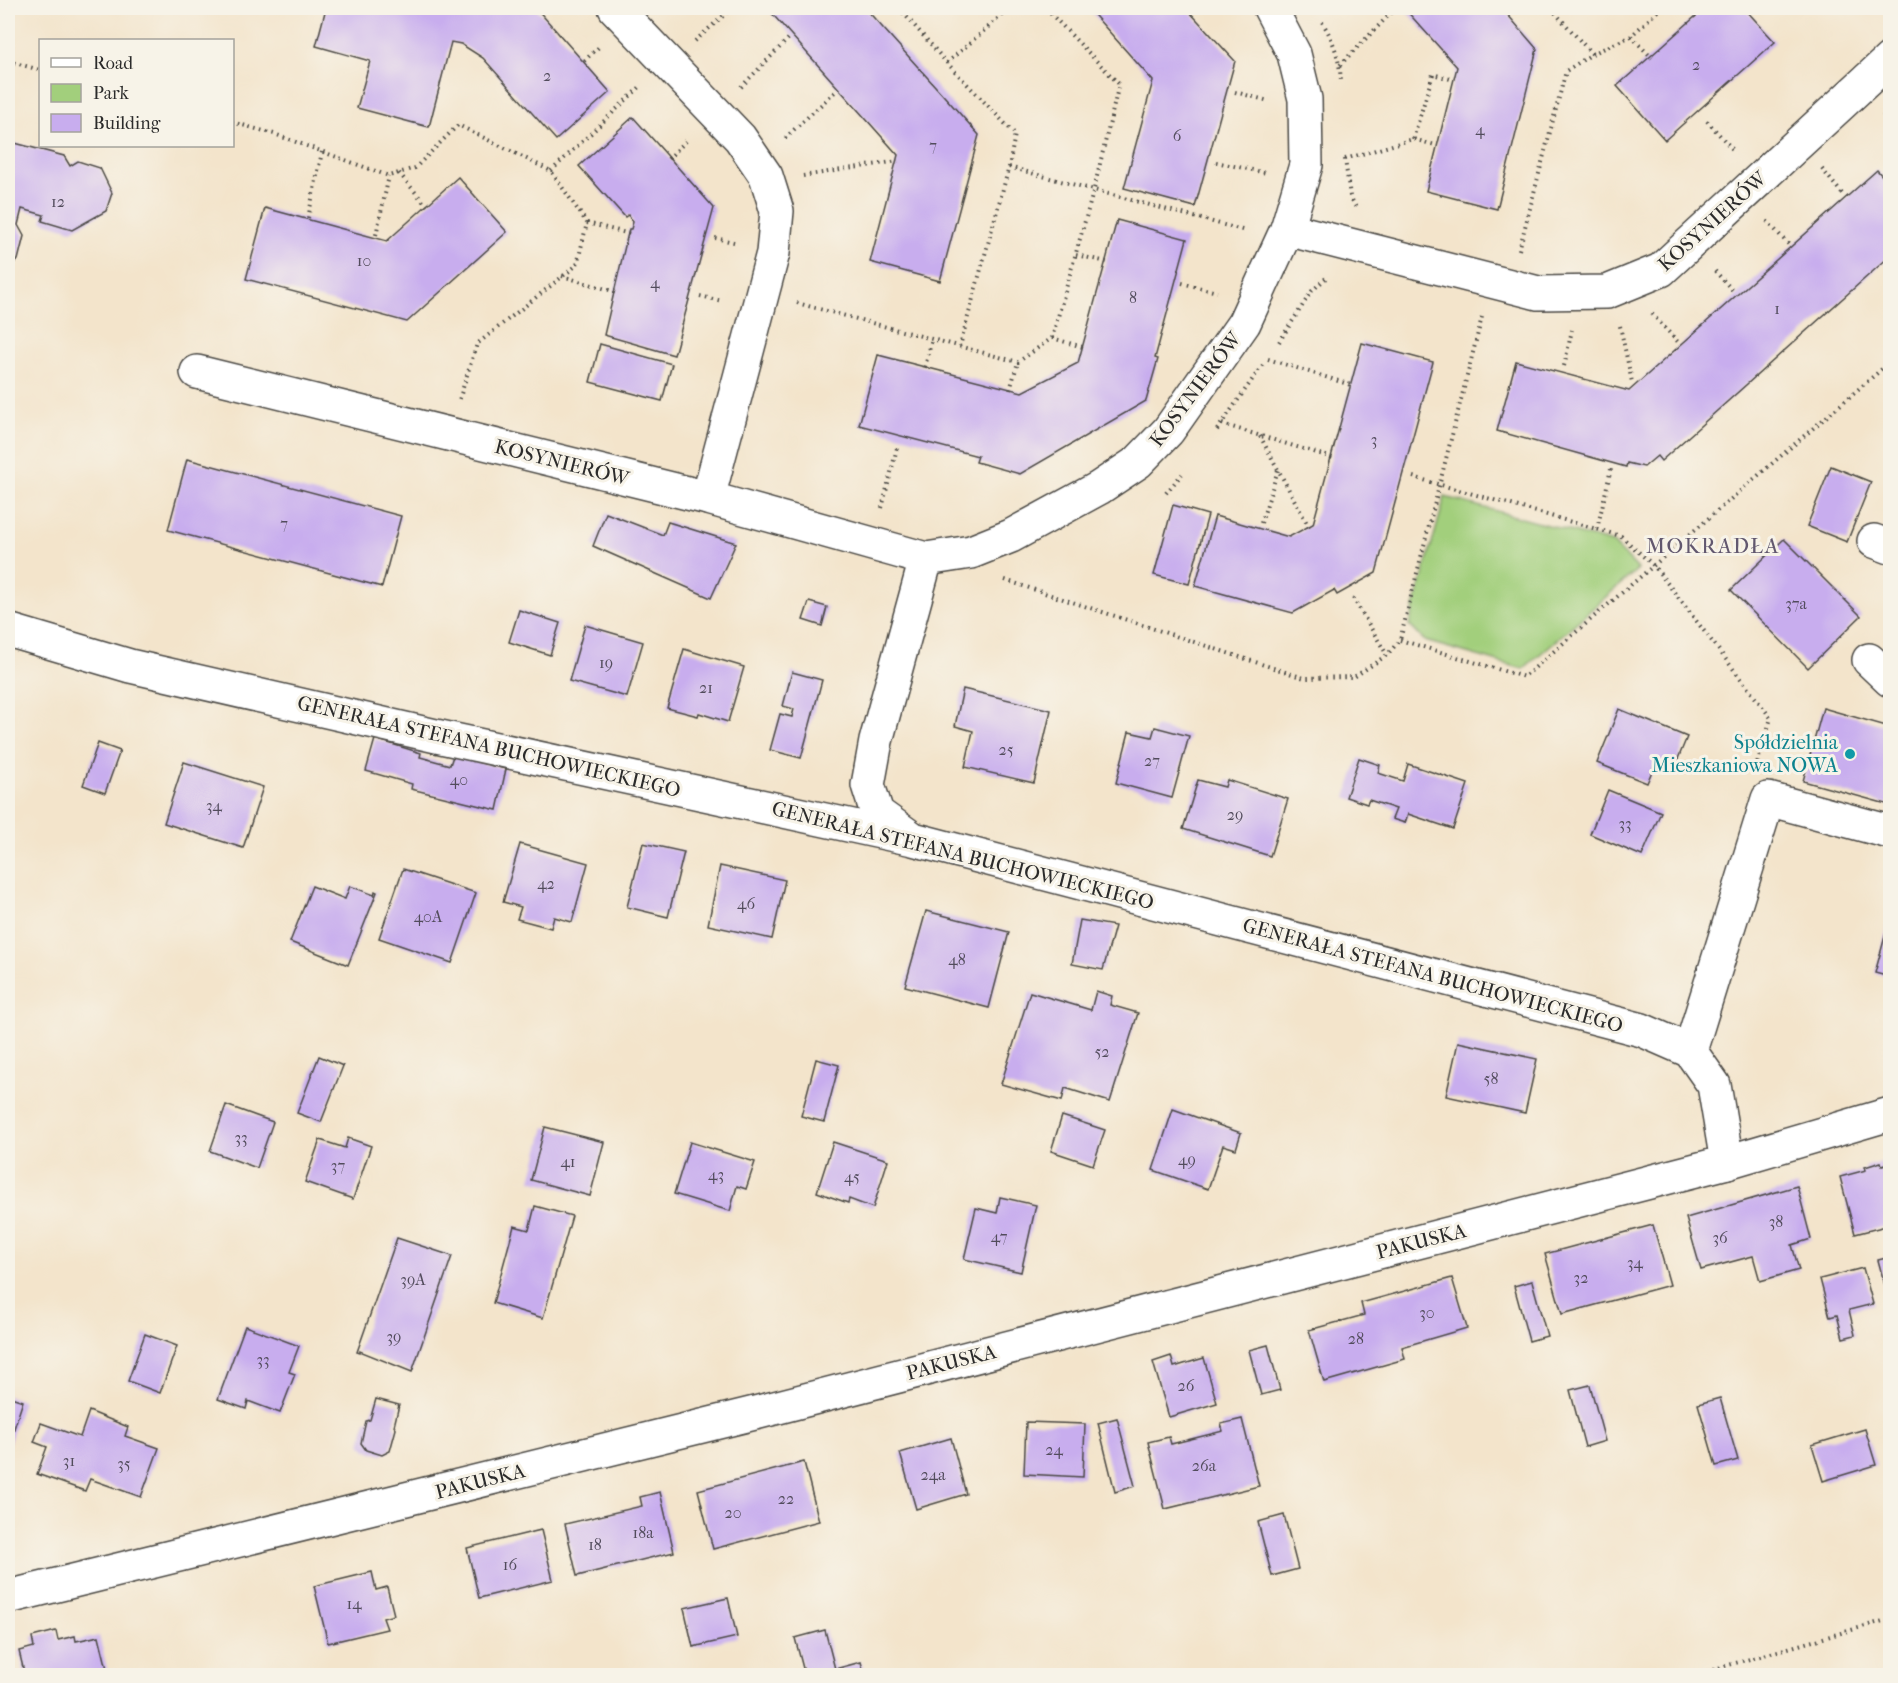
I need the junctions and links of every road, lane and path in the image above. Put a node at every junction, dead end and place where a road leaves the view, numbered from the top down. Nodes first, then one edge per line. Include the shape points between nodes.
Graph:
1 (615, 8) edge
2 (732, 8) edge
3 (899, 8) edge
4 (1010, 8) edge
5 (1045, 8) edge
6 (1269, 8) edge
7 (1396, 8) edge
8 (1551, 8) edge
9 (1661, 8) edge
10 (1687, 8) edge
11 (1317, 15) dead end
12 (1696, 17) dead end
13 (791, 36) dead end
14 (1631, 36) junction
15 (702, 49) dead end
16 (1592, 54) junction
17 (1652, 58) dead end
18 (1890, 59) edge
19 (8, 61) edge
20 (947, 63) junction
21 (1340, 65) junction
22 (39, 70) edge
23 (1450, 79) dead end
24 (648, 80) dead end
25 (1341, 88) dead end
26 (738, 90) dead end
27 (837, 90) dead end
28 (1235, 92) dead end
29 (1277, 103) dead end
30 (1881, 112) dead end
31 (1707, 122) dead end
32 (1890, 122) edge
33 (234, 123) edge
34 (694, 133) dead end
35 (777, 135) dead end
36 (1413, 140) junction
37 (1435, 145) dead end
38 (322, 152) junction
39 (1738, 155) dead end
40 (668, 159) dead end
41 (898, 161) dead end
42 (1216, 162) dead end
43 (1820, 166) dead end
44 (798, 167) dead end
45 (1010, 167) junction
46 (551, 171) junction
47 (399, 173) junction
48 (1273, 175) dead end
49 (389, 176) junction
50 (802, 176) junction
51 (805, 187) dead end
52 (1094, 189) junction
53 (1845, 196) dead end
54 (427, 206) dead end
55 (1763, 216) dead end
56 (1361, 217) dead end
57 (308, 218) dead end
58 (587, 223) junction
59 (1287, 230) junction
60 (1252, 232) dead end
61 (630, 234) dead end
62 (376, 235) dead end
63 (1789, 245) dead end
64 (1518, 254) dead end
65 (1076, 255) junction
66 (1107, 262) dead end
67 (1709, 264) dead end
68 (562, 276) junction
69 (1182, 284) dead end
70 (616, 292) dead end
71 (799, 292) dead end
72 (1734, 292) dead end
73 (1225, 294) dead end
74 (1484, 311) dead end
75 (1651, 313) dead end
76 (1620, 326) dead end
77 (1572, 330) dead end
78 (1052, 338) junction
79 (932, 339) junction
80 (1678, 342) dead end
81 (960, 346) junction
82 (1086, 348) dead end
83 (1268, 358) dead end
84 (1018, 362) junction
85 (1890, 362) edge
86 (1564, 366) dead end
87 (925, 367) dead end
88 (197, 372) dead end
89 (1632, 382) dead end
90 (1351, 385) dead end
91 (1010, 390) dead end
92 (458, 404) dead end
93 (1222, 424) dead end
94 (1260, 435) junction
95 (898, 444) dead end
96 (1333, 458) dead end
97 (1278, 469) junction
98 (1611, 469) dead end
99 (1413, 477) dead end
100 (1440, 483) junction
101 (708, 498) junction
102 (881, 512) dead end
103 (1261, 523) dead end
104 (1309, 527) dead end
105 (1597, 529) junction
106 (926, 559) junction
107 (1654, 566) junction
108 (1003, 579) dead end
109 (1353, 598) dead end
110 (8, 630) edge
111 (1400, 640) junction
112 (1387, 655) junction
113 (1753, 775) dead end
114 (1890, 832) edge
115 (913, 839) junction
116 (1690, 1051) junction
117 (1890, 1114) edge
118 (1727, 1162) junction
119 (8, 1597) edge
120 (1890, 1619) edge
121 (1690, 1676) edge

1 - 101 street via 740,138 766,176 777,211 773,253
2 - 15 path via 694,41
3 - 20 path
4 - 20 path
5 - 52 path via 1119,84
6 - 59 street, KOSYNIERÓW via 1294,54 1305,99 1306,165
7 - 21 path
8 - 16 path
9 - 14 path
10 - 12 path
11 - 21 path via 1328,31
13 - 26 path
14 - 16 path
14 - 17 path
16 - 64 path via 1566,71
18 - 59 street, KOSYNIERÓW via 1661,270 1607,292 1538,293
19 - 22 path
20 - 45 path via 1015,134
21 - 25 path
23 - 36 path via 1433,74
24 - 46 path
27 - 35 path via 782,141
28 - 29 path
30 - 32 path
31 - 39 path
33 - 38 path
34 - 40 path
36 - 37 path
36 - 56 path via 1345,159 1350,196
38 - 49 path
38 - 57 path
41 - 50 path
42 - 48 path
43 - 53 path
44 - 50 path
45 - 52 path
45 - 81 path
46 - 47 path via 458,125 415,168
46 - 58 path
47 - 49 path
47 - 54 path
49 - 62 path
50 - 51 path
52 - 60 path
52 - 65 path
55 - 63 path
58 - 61 path
58 - 68 path via 577,265
59 - 106 street, KOSYNIERÓW via 1244,323 1168,431 1138,462 1011,536 971,552
65 - 66 path
65 - 78 path
67 - 72 path
68 - 70 path
68 - 92 path via 477,344
69 - 73 path
71 - 79 path via 796,303
74 - 100 path
75 - 80 path
76 - 89 path
77 - 86 path
78 - 82 path
78 - 84 path
79 - 81 path
79 - 87 path
81 - 84 path
83 - 90 path
84 - 91 path
85 - 107 path
88 - 101 street, KOSYNIERÓW
93 - 94 path
94 - 96 path
94 - 97 path
95 - 102 path
97 - 103 path
97 - 104 path
98 - 105 path
99 - 100 path
100 - 105 path
100 - 111 path
101 - 106 street, KOSYNIERÓW
105 - 107 path via 1621,536
106 - 115 street via 876,741 868,785 877,813
107 - 111 path via 1524,677
107 - 113 path via 1771,718
108 - 112 path via 1304,678 1354,676
109 - 112 path
110 - 115 street, GENERAŁA STEFANA BUCHOWIECKIEGO via 141,668
111 - 112 path
114 - 116 street via 1768,799
115 - 116 street, GENERAŁA STEFANA BUCHOWIECKIEGO via 1642,1030
116 - 118 street via 1714,1085
117 - 118 street, PAKUSKA
118 - 119 street, PAKUSKA via 759,1412
120 - 121 path

